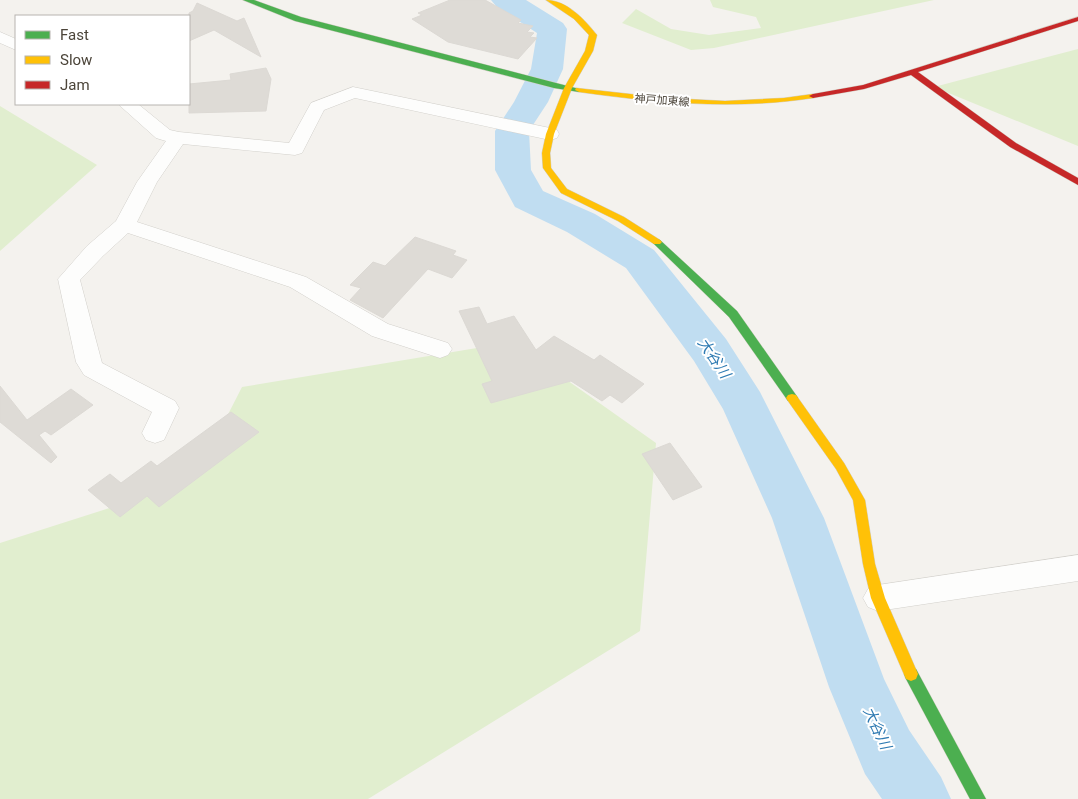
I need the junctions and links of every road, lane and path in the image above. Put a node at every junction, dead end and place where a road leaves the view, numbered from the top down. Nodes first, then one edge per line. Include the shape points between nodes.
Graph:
1 (246, 0) edge
2 (550, 0) edge
3 (1078, 19) edge
4 (0, 37) edge
5 (15, 44) edge
6 (912, 72) junction
7 (568, 88) junction
8 (128, 105) edge
9 (544, 133) junction
10 (178, 138) junction
11 (1078, 182) edge
12 (125, 225) junction
13 (440, 348) dead end
14 (155, 433) dead end
15 (1078, 568) edge
16 (878, 598) junction
17 (978, 799) edge

1 - 7 street, 神戸加東線 via 308,21
2 - 7 street via 577,18 593,35
3 - 6 street, 神戸加東線
4 - 5 street
6 - 7 street, 神戸加東線 via 864,87 774,102 641,99
6 - 11 street via 1004,140
7 - 9 street
8 - 10 street via 163,134
9 - 10 street via 353,92 317,107 295,149
9 - 16 street via 547,168 564,191 621,219 664,246 733,314 840,466 860,500 869,564
10 - 12 street via 147,182
12 - 13 street via 298,282 380,330
12 - 14 street via 69,279 88,362 93,370 166,408
15 - 16 street
16 - 17 street via 909,670

